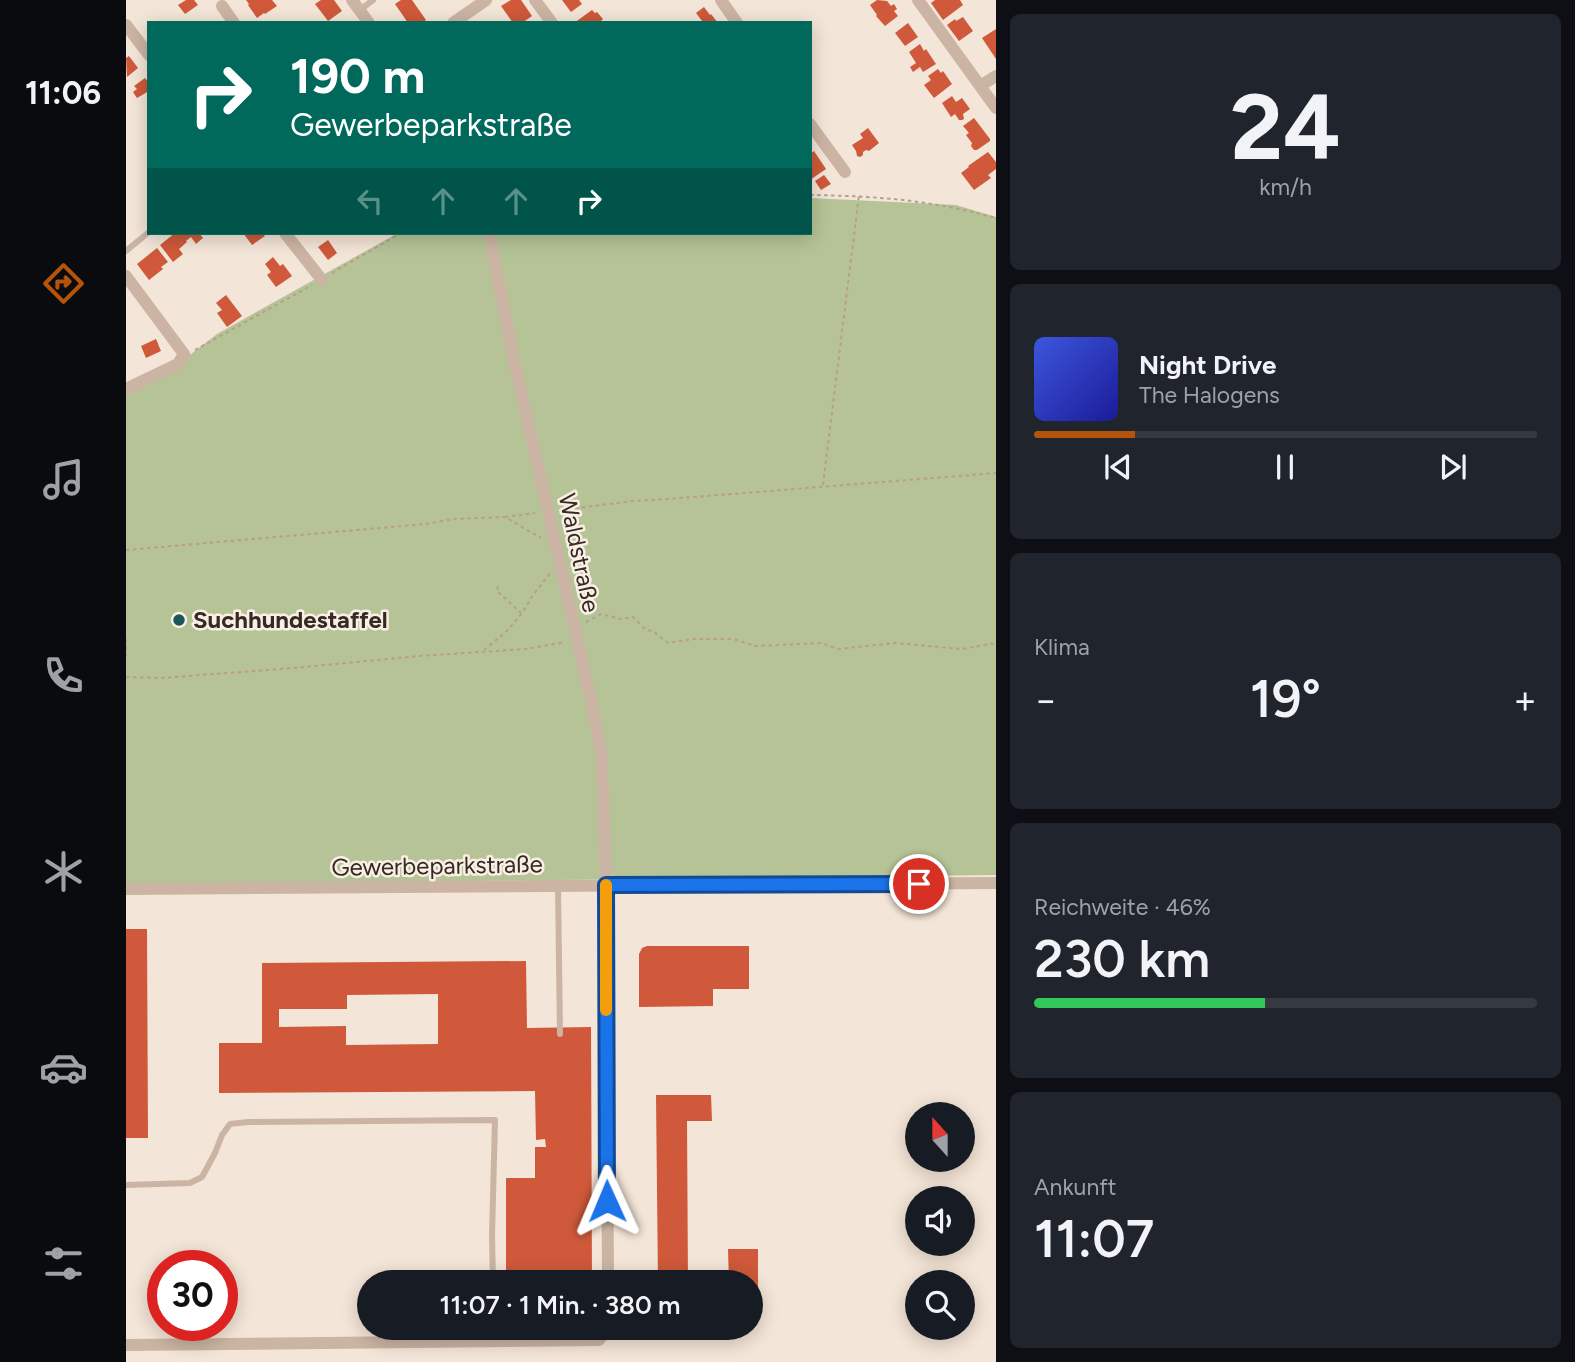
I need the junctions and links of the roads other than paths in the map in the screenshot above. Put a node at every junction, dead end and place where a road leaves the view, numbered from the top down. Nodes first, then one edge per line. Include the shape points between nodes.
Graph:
1 (373, 0) edge
2 (486, 0) edge
3 (535, 0) edge
4 (721, 0) edge
5 (918, 0) edge
6 (356, 5) edge
7 (222, 6) dead end
8 (233, 21) edge
9 (368, 21) edge
10 (456, 21) edge
11 (551, 21) edge
12 (736, 21) edge
13 (126, 25) edge
14 (147, 52) edge
15 (996, 76) edge
16 (980, 86) junction
17 (996, 108) edge
18 (812, 127) edge
19 (845, 172) dead end
20 (147, 234) edge
21 (287, 235) edge
22 (489, 235) edge
23 (126, 251) edge
24 (126, 276) edge
25 (322, 280) road end
26 (131, 294) edge
27 (126, 389) edge
28 (996, 883) edge
29 (606, 885) junction
30 (558, 886) junction
31 (126, 889) edge
32 (560, 1034) dead end
33 (126, 1185) edge
34 (493, 1270) edge
35 (608, 1270) edge
36 (357, 1338) edge
37 (126, 1345) edge

1 - 6 lane
2 - 10 street
3 - 11 street
4 - 12 street
5 - 16 street
6 - 9 street
7 - 8 street
13 - 14 street
15 - 16 street
16 - 17 street
18 - 19 street
20 - 23 lane
21 - 25 street
22 - 29 street, Waldstraße via 602,757
24 - 26 street
26 - 27 street via 184,355 178,364
28 - 29 street, Gewerbeparkstraße
29 - 30 street, Gewerbeparkstraße
29 - 35 street, Waldstraße
30 - 31 street, Gewerbeparkstraße
30 - 32 lane
33 - 34 lane via 190,1183 202,1177 230,1124 495,1120
36 - 37 street

